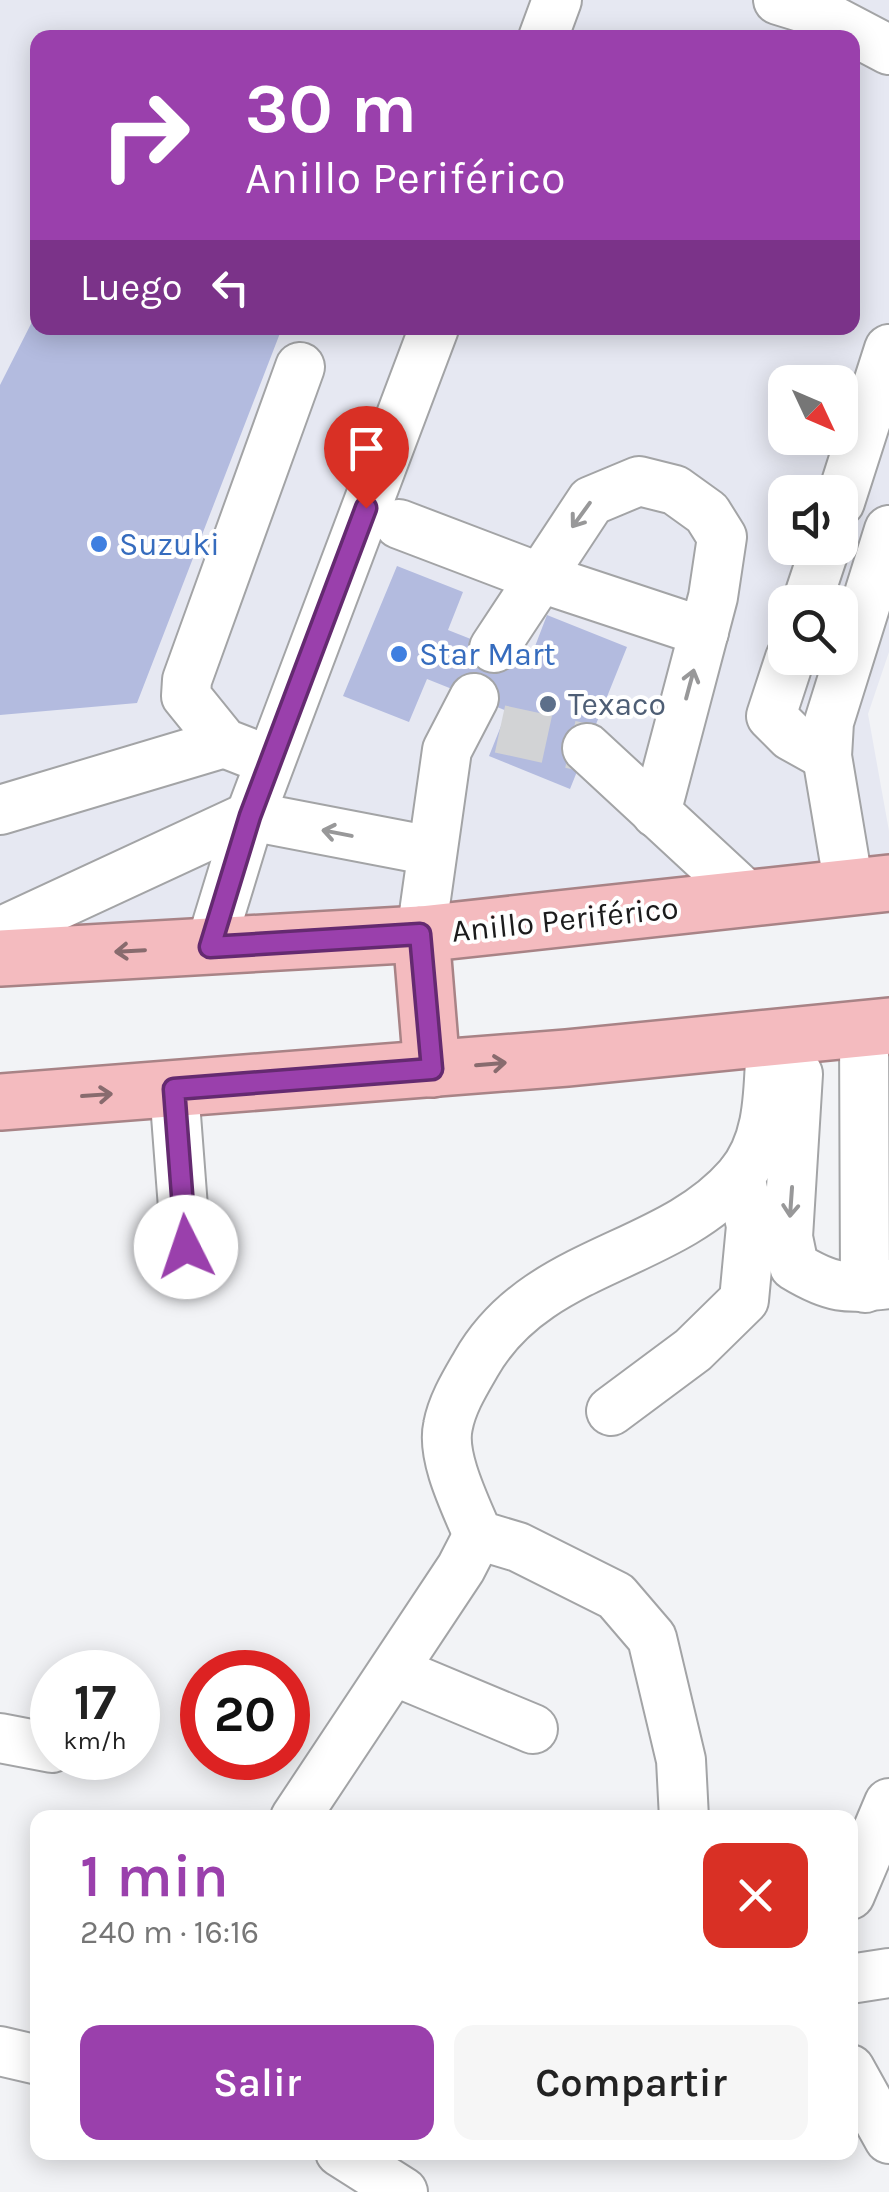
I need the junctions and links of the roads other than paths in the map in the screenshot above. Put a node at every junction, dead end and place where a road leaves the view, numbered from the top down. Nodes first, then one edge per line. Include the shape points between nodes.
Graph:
1 (557, 0) edge
2 (806, 4) edge
3 (546, 30) edge
4 (853, 30) edge
5 (860, 34) edge
6 (889, 50) edge
7 (431, 335) edge
8 (889, 350) edge
9 (300, 367) dead end
10 (849, 475) edge
11 (399, 524) dead end
12 (889, 530) edge
13 (541, 578) junction
14 (704, 632) junction
15 (494, 648) dead end
16 (784, 675) edge
17 (487, 714) dead end
18 (224, 743) junction
19 (587, 748) tunnel mouth
20 (827, 756) junction
21 (270, 761) junction
22 (0, 810) edge
23 (656, 812) junction
24 (250, 816) junction
25 (432, 851) junction
26 (869, 885) edge
27 (750, 898) junction
28 (0, 932) edge
29 (420, 934) junction
30 (210, 947) junction
31 (0, 958) edge
32 (876, 1027) edge
33 (785, 1037) junction
34 (432, 1069) junction
35 (174, 1089) junction
36 (0, 1102) edge
37 (864, 1117) junction
38 (797, 1123) junction
39 (740, 1176) junction
40 (186, 1247) dead end
41 (877, 1286) edge
42 (611, 1411) dead end
43 (478, 1535) junction
44 (394, 1670) junction
45 (532, 1730) dead end
46 (0, 1738) edge
47 (30, 1744) edge
48 (889, 1803) edge
49 (300, 1810) edge
50 (684, 1810) edge
51 (858, 1876) edge
52 (889, 1973) edge
53 (858, 1978) edge
54 (0, 2051) edge
55 (30, 2058) edge
56 (858, 2083) edge
57 (889, 2139) edge
58 (353, 2160) edge
59 (403, 2192) edge

1 - 3 street
2 - 4 street
5 - 6 street
7 - 21 street
8 - 10 street
9 - 18 street via 187,680 186,696
11 - 13 street
12 - 20 street via 829,722
13 - 14 street
14 -> 13 street via 722,537 707,513 675,490 639,481 591,501
13 - 15 street
23 -> 14 street
16 - 20 street via 771,716
17 - 25 street via 446,750
18 - 21 street
18 - 22 street
19 - 23 street
20 - 26 street
21 - 24 street
23 - 27 street
25 -> 24 street
24 - 28 street
24 - 30 street
25 - 29 street
26 - 27 highway, Anillo Periférico
27 - 29 highway, Anillo Periférico
29 - 30 highway, Anillo Periférico
29 - 34 highway
30 -> 31 highway, Anillo Periférico
32 - 33 highway
32 - 37 street
34 -> 33 highway
33 - 38 street
33 - 39 street via 766,1122
34 - 35 highway
36 -> 35 highway
35 - 40 street
37 - 38 street
37 - 41 street
38 -> 41 street via 788,1237 794,1266 822,1283
39 - 42 street via 751,1226 744,1300 694,1350
39 - 43 street via 690,1216 534,1298 486,1346 446,1429 453,1474
43 - 44 street
43 - 50 street via 518,1547 616,1596 652,1638 681,1760
44 - 45 street
44 - 49 street
46 - 47 street
48 - 51 street
52 - 53 street
54 - 55 street
56 - 57 street
58 - 59 street

